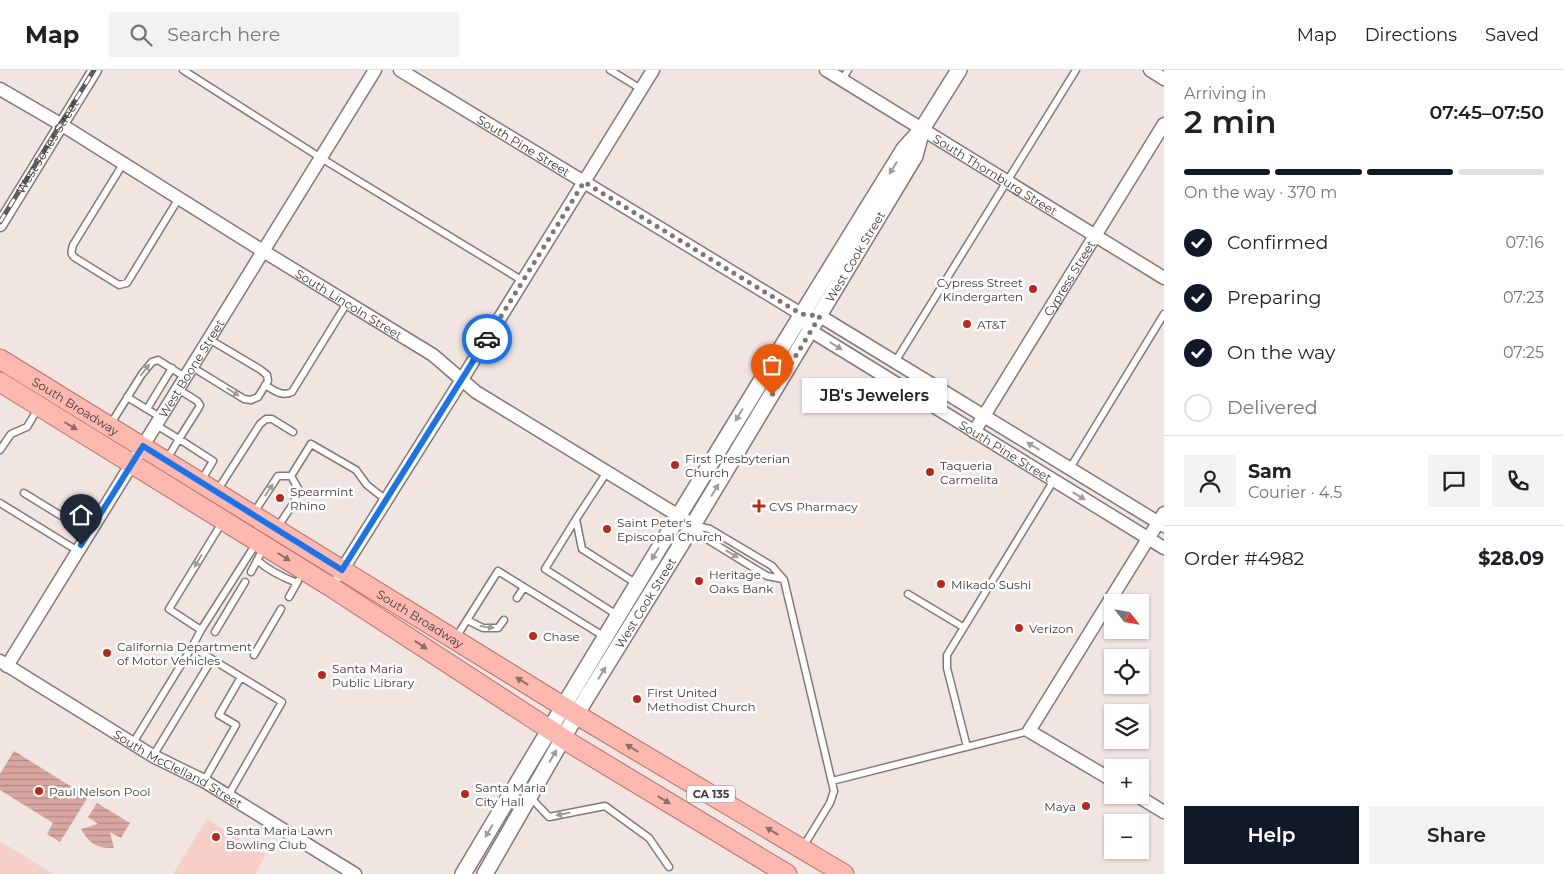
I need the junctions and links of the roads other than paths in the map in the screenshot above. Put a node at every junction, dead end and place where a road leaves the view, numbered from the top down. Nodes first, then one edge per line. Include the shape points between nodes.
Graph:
1 (95, 70) edge
2 (183, 70) edge
3 (375, 70) edge
4 (400, 70) edge
5 (610, 70) edge
6 (653, 70) edge
7 (826, 70) edge
8 (959, 70) edge
9 (1076, 70) edge
10 (1150, 70) edge
11 (845, 75) edge
12 (1164, 79) edge
13 (0, 89) edge
14 (641, 90) junction
15 (1164, 124) edge
16 (62, 125) junction
17 (922, 129) junction
18 (320, 158) junction
19 (123, 164) junction
20 (584, 182) junction
21 (1007, 182) junction
22 (179, 198) junction
23 (0, 225) edge
24 (1095, 236) junction
25 (263, 251) junction
26 (1164, 278) edge
27 (523, 281) junction
28 (347, 303) junction
29 (801, 314) junction
30 (1164, 314) edge
31 (820, 316) junction
32 (811, 331) junction
33 (209, 339) junction
34 (0, 359) edge
35 (895, 362) junction
36 (172, 368) junction
37 (189, 372) junction
38 (461, 381) junction
39 (0, 382) edge
40 (266, 385) junction
41 (178, 388) junction
42 (127, 397) junction
43 (40, 406) junction
44 (147, 409) junction
45 (984, 416) junction
46 (158, 421) junction
47 (109, 426) junction
48 (293, 432) dead end
49 (974, 432) junction
50 (179, 439) junction
51 (143, 446) junction
52 (0, 450) edge
53 (166, 460) junction
54 (132, 463) junction
55 (1070, 468) junction
56 (607, 472) junction
57 (292, 476) junction
58 (1054, 480) junction
59 (200, 482) junction
60 (216, 492) junction
61 (24, 493) dead end
62 (386, 500) junction
63 (0, 504) edge
64 (253, 514) junction
65 (678, 515) junction
66 (576, 518) junction
67 (224, 520) junction
68 (1162, 520) edge
69 (693, 525) junction
70 (277, 529) junction
71 (88, 533) junction
72 (1148, 538) junction
73 (1164, 548) edge
74 (260, 549) junction
75 (78, 551) junction
76 (342, 570) junction
77 (251, 572) dead end
78 (300, 576) junction
79 (784, 580) junction
80 (245, 582) dead end
81 (637, 584) junction
82 (332, 587) junction
83 (524, 587) junction
84 (908, 594) dead end
85 (288, 597) dead end
86 (517, 598) dead end
87 (281, 609) dead end
88 (618, 616) junction
89 (467, 620) junction
90 (504, 620) dead end
91 (963, 627) junction
92 (201, 630) junction
93 (215, 632) dead end
94 (605, 637) junction
95 (455, 639) junction
96 (192, 646) junction
97 (254, 655) dead end
98 (212, 659) junction
99 (3, 664) edge
100 (240, 677) junction
101 (570, 710) junction
102 (1029, 731) junction
103 (556, 733) junction
104 (133, 743) junction
105 (967, 746) junction
106 (153, 756) junction
107 (1104, 775) edge
108 (204, 781) junction
109 (832, 781) junction
110 (228, 796) junction
111 (529, 797) junction
112 (1149, 803) edge
113 (1164, 812) edge
114 (802, 848) junction
115 (669, 866) dead end
116 (356, 874) edge
117 (463, 874) edge
118 (485, 874) edge
119 (787, 874) edge
120 (844, 874) edge

1 - 16 street, West Jones Street
2 - 18 lane
3 - 18 street, West Boone Street
4 - 20 street, South Pine Street
5 - 14 lane
6 - 14 street
7 - 11 street, South Thornburg Street
8 - 17 street, West Cook Street
9 - 21 lane
10 - 12 street
11 - 17 street, South Thornburg Street
13 - 16 street, South Lincoln Street
14 - 20 street
15 - 24 street, Cypress Street
16 - 19 street, South Lincoln Street
16 - 23 street, West Jones Street
17 - 21 street, South Thornburg Street
17 -> 29 street, West Cook Street via 904,149
17 - 31 street, West Cook Street via 915,156
18 - 25 street, West Boone Street
18 - 27 lane
19 - 22 street, South Lincoln Street
19 - 22 lane via 73,245 72,256 77,260 119,285 127,283
20 - 27 street
20 - 29 street, South Pine Street
21 - 24 street, South Thornburg Street
21 - 35 lane
22 - 25 street, South Lincoln Street
24 - 26 street, South Thornburg Street
24 - 45 street, Cypress Street
25 - 28 street, South Lincoln Street
25 - 33 street, West Boone Street
27 - 38 street
28 - 38 street, South Lincoln Street via 433,355
28 - 40 lane via 292,392 279,394
29 - 31 street, South Pine Street
29 - 32 street, South Pine Street
29 -> 65 street, West Cook Street
30 - 55 lane
31 - 32 street, West Cook Street
31 - 35 street, South Pine Street
32 -> 49 street, South Pine Street
69 -> 32 street, West Cook Street
33 - 37 street, West Boone Street
33 - 40 lane via 267,375
34 - 47 main road, South Broadway / CA 135
35 - 45 street, South Pine Street
36 - 37 lane
42 -> 36 lane via 152,362 158,360
36 - 44 lane
37 -> 40 lane via 244,399 258,397
37 - 41 street, West Boone Street
38 - 56 street, South Lincoln Street
38 - 62 street
39 - 43 main road, South Broadway / CA 135
41 - 46 street, West Boone Street
41 - 50 lane via 200,404
42 - 44 lane
42 - 47 lane
43 - 52 lane via 27,427 11,434
43 -> 54 main road, South Broadway / CA 135
44 - 46 lane
45 - 49 street, Cypress Street
55 -> 45 street, South Pine Street
46 - 50 lane
46 - 51 street, West Boone Street
47 - 51 main road, South Broadway / CA 135
48 - 60 lane via 272,419 266,419
49 - 58 street, South Pine Street
50 - 53 lane
50 - 59 lane via 213,461
51 - 53 main road, South Broadway / CA 135
51 - 54 street, West Boone Street
53 - 59 main road, South Broadway / CA 135
54 - 67 main road, South Broadway / CA 135
54 - 71 street, West Boone Street
55 - 68 street, South Pine Street
56 - 65 street, South Lincoln Street
56 - 66 lane
57 - 62 lane via 311,444 356,470 367,485
64 -> 57 lane via 278,476
57 - 70 lane via 299,490
58 -> 72 street, South Pine Street
58 - 91 lane
59 - 60 main road, South Broadway / CA 135
60 - 64 main road, South Broadway / CA 135
61 - 71 lane
62 - 76 street
63 - 75 lane
64 - 70 main road, South Broadway / CA 135
65 - 69 street, South Lincoln Street
65 -> 81 street, West Cook Street
66 - 81 lane via 582,549
66 - 88 lane via 545,569
67 - 74 main road, South Broadway / CA 135
67 -> 92 lane via 169,608
68 - 72 street
69 -> 79 lane via 705,538 767,576
69 - 79 lane via 710,529 772,566
101 -> 69 street, West Cook Street
70 - 76 main road, South Broadway / CA 135
71 - 75 street, West Boone Street
72 - 73 street, South Pine Street
72 - 102 street
74 - 77 lane
74 - 78 main road, South Broadway / CA 135
74 - 92 lane
75 - 99 street, West Boone Street
76 - 82 street
76 - 95 main road, South Broadway / CA 135
78 - 82 main road, South Broadway / CA 135
78 - 85 lane
79 - 109 lane
80 - 93 lane
81 - 88 street, West Cook Street
82 -> 103 main road, South Broadway / CA 135
83 - 86 lane
83 - 89 lane via 498,571
83 - 94 lane
84 - 91 lane
87 - 97 lane
88 - 94 street, West Cook Street
89 -> 90 lane via 484,628 498,628
89 - 95 lane
91 - 105 lane via 947,655 947,668
92 - 96 lane
94 - 101 street, West Cook Street
101 -> 95 main road, South Broadway / CA 135
96 - 98 lane
96 - 104 lane
98 - 100 lane
98 - 106 lane
99 - 104 street, South McClelland Street
100 - 108 lane via 219,715 236,725
100 - 110 lane via 282,702
101 - 103 street
114 -> 101 main road, South Broadway / CA 135
102 - 105 lane
102 - 107 street
111 -> 103 street
103 -> 117 street
103 -> 119 main road, South Broadway / CA 135
104 - 106 street, South McClelland Street
105 - 109 lane
106 - 108 street, South McClelland Street
108 - 110 street, South McClelland Street
109 - 114 lane via 834,791 830,803
110 - 116 street, South McClelland Street
115 -> 111 lane via 649,838 605,806 548,817
111 - 118 street
112 - 113 street
114 - 120 main road, South Broadway / CA 135

